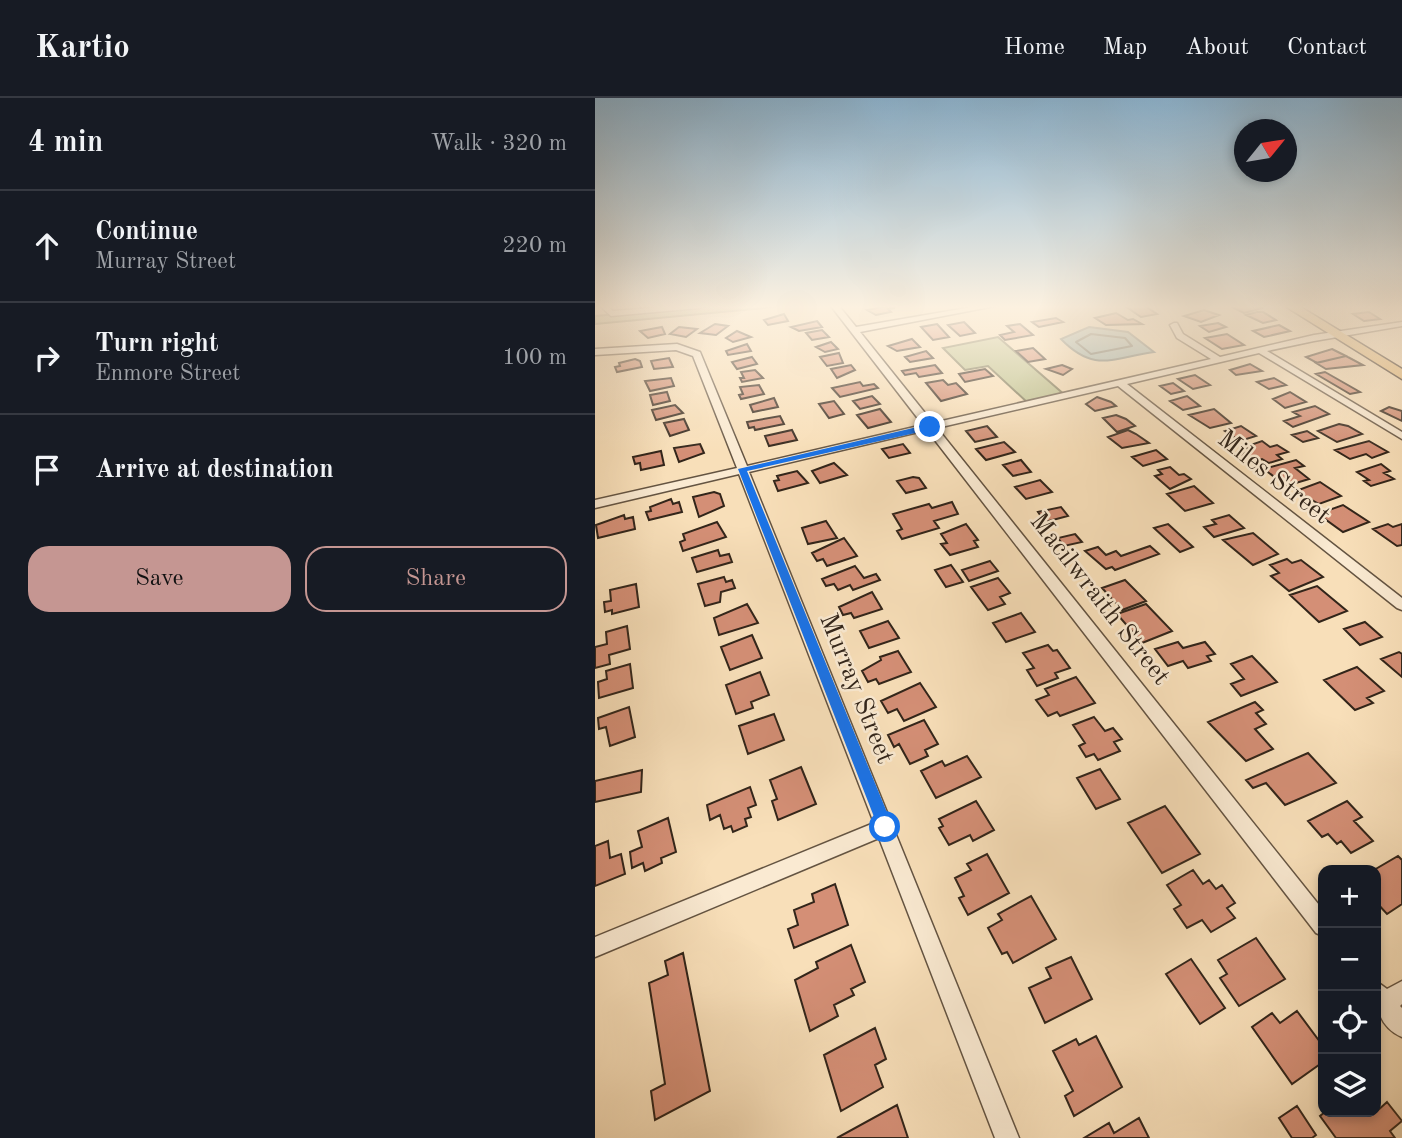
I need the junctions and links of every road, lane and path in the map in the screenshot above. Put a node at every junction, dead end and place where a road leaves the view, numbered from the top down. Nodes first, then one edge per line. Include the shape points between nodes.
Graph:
1 (697, 355) edge
2 (873, 355) edge
3 (1209, 355) edge
4 (1240, 355) edge
5 (1267, 355) edge
6 (1369, 355) edge
7 (1218, 360) junction
8 (1402, 375) edge
9 (1120, 383) junction
10 (930, 427) junction
11 (1402, 436) edge
12 (742, 469) junction
13 (595, 504) edge
14 (1402, 605) edge
15 (885, 827) junction
16 (1318, 920) edge
17 (595, 947) edge
18 (1387, 996) edge
19 (1402, 1026) edge
20 (1007, 1138) edge

1 - 12 street, Murray Street
2 - 10 street, Macilwraith Street
3 - 7 street
4 - 7 street
5 - 11 street
6 - 8 main road
7 - 9 street
9 - 10 street
9 - 14 street, Miles Street
10 - 12 street
10 - 16 street, Macilwraith Street
12 - 13 street
12 - 15 street, Murray Street
15 - 17 street
15 - 20 street, Murray Street
18 - 19 street

